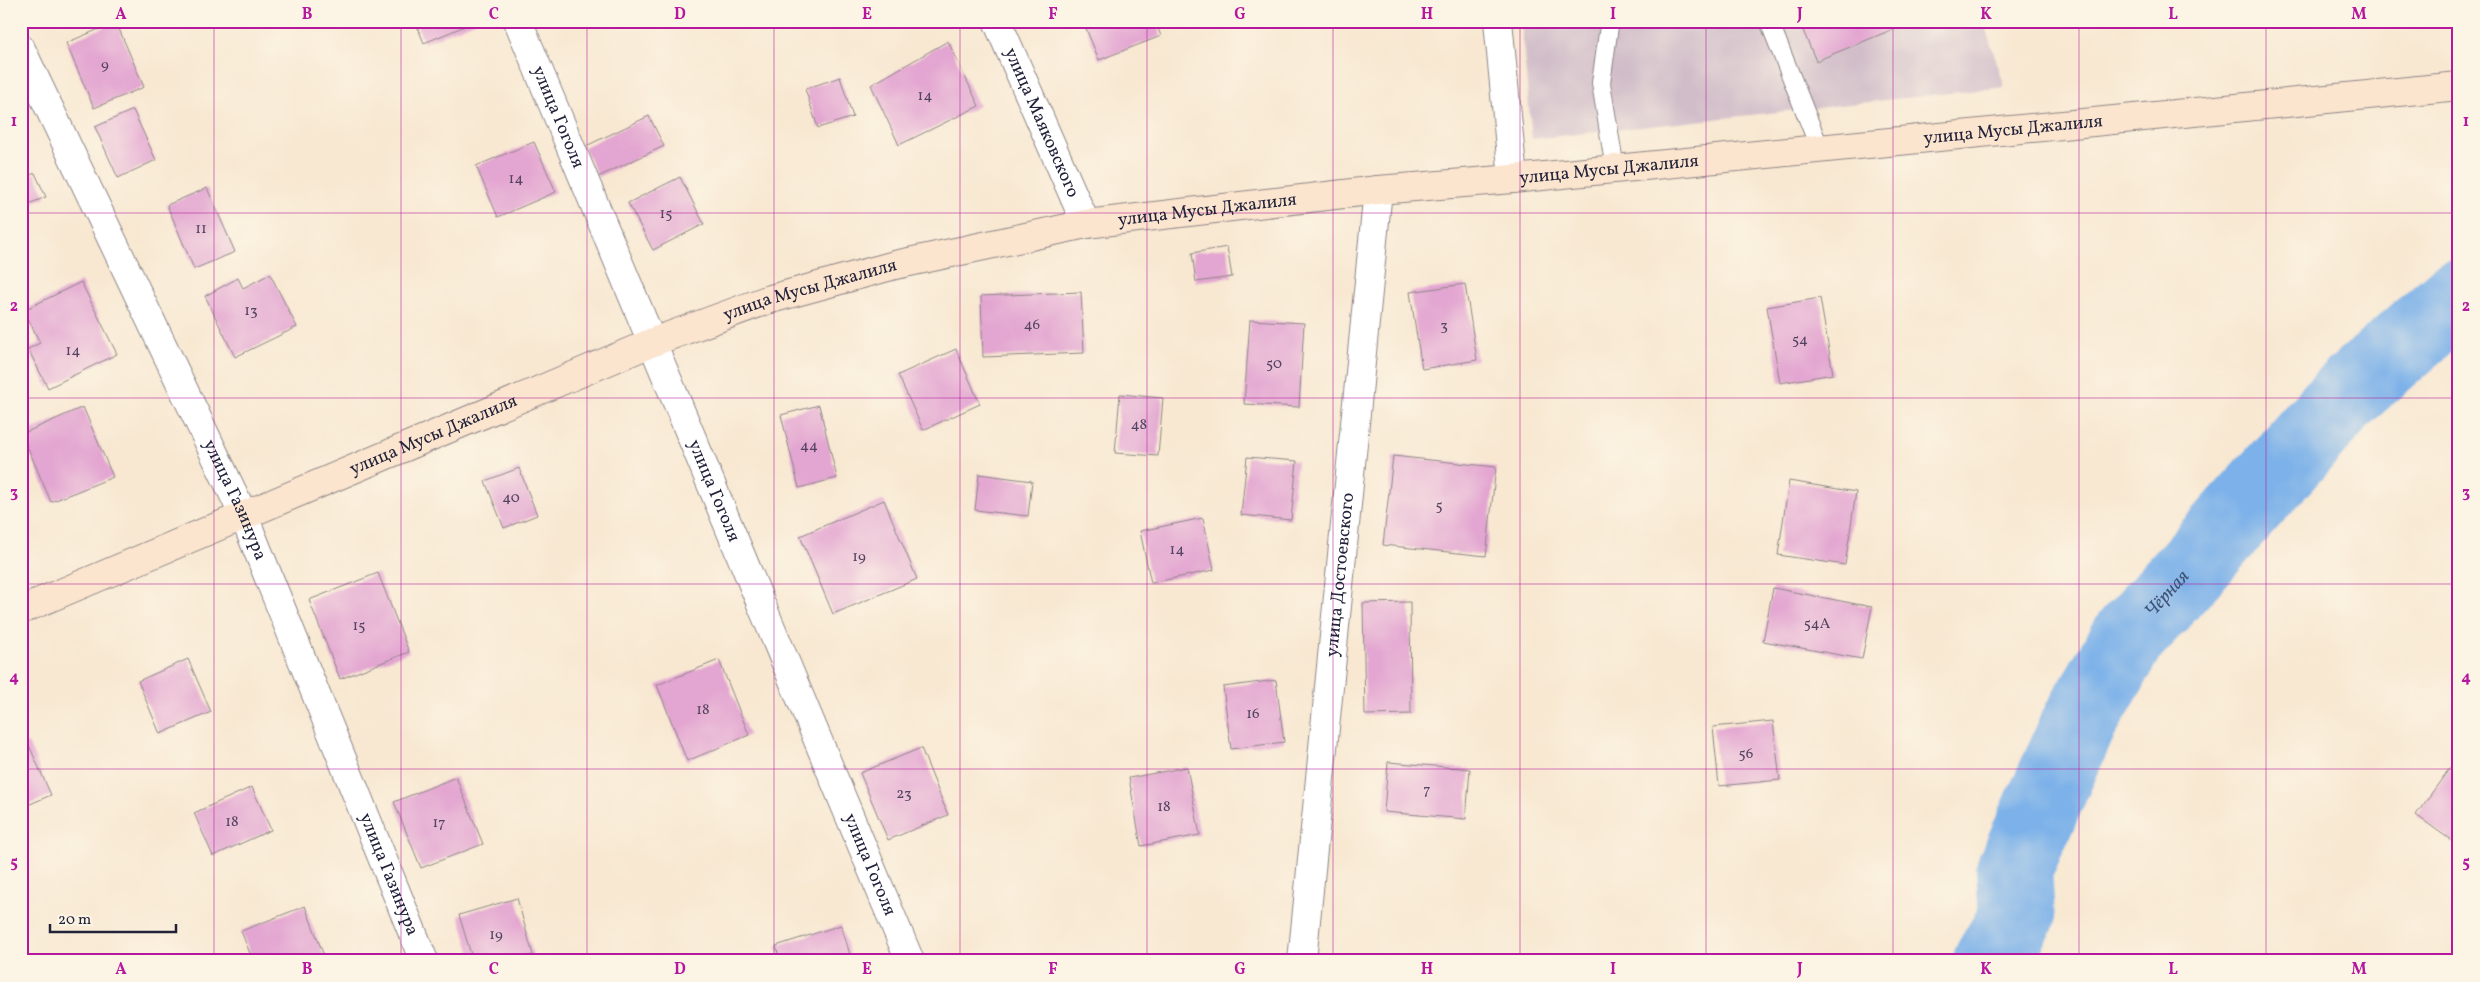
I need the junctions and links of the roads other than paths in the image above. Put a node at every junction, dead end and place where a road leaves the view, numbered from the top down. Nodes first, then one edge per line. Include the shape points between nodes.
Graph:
1 (518, 21) edge
2 (997, 21) edge
3 (1498, 21) edge
4 (1613, 21) edge
5 (1769, 21) edge
6 (21, 49) edge
7 (2459, 86) edge
8 (1820, 149) junction
9 (1615, 169) junction
10 (1513, 179) junction
11 (1378, 190) junction
12 (1086, 224) junction
13 (653, 342) junction
14 (243, 514) junction
15 (21, 610) edge
16 (424, 961) edge
17 (910, 961) edge
18 (1302, 961) edge

1 - 13 street, улица Гоголя
2 - 12 street, улица Маяковского
3 - 10 street
4 - 9 lane via 1609,26 1601,83
5 - 8 lane
6 - 14 street, улица Газинура
7 - 8 main road, улица Мусы Джалиля
8 - 9 main road, улица Мусы Джалиля
9 - 10 main road, улица Мусы Джалиля
10 - 11 main road, улица Мусы Джалиля
11 - 12 main road, улица Мусы Джалиля
11 - 18 street, улица Достоевского
12 - 13 main road, улица Мусы Джалиля via 895,265 776,298
13 - 14 main road, улица Мусы Джалиля
13 - 17 street, улица Гоголя
14 - 15 main road, улица Мусы Джалиля
14 - 16 street, улица Газинура

